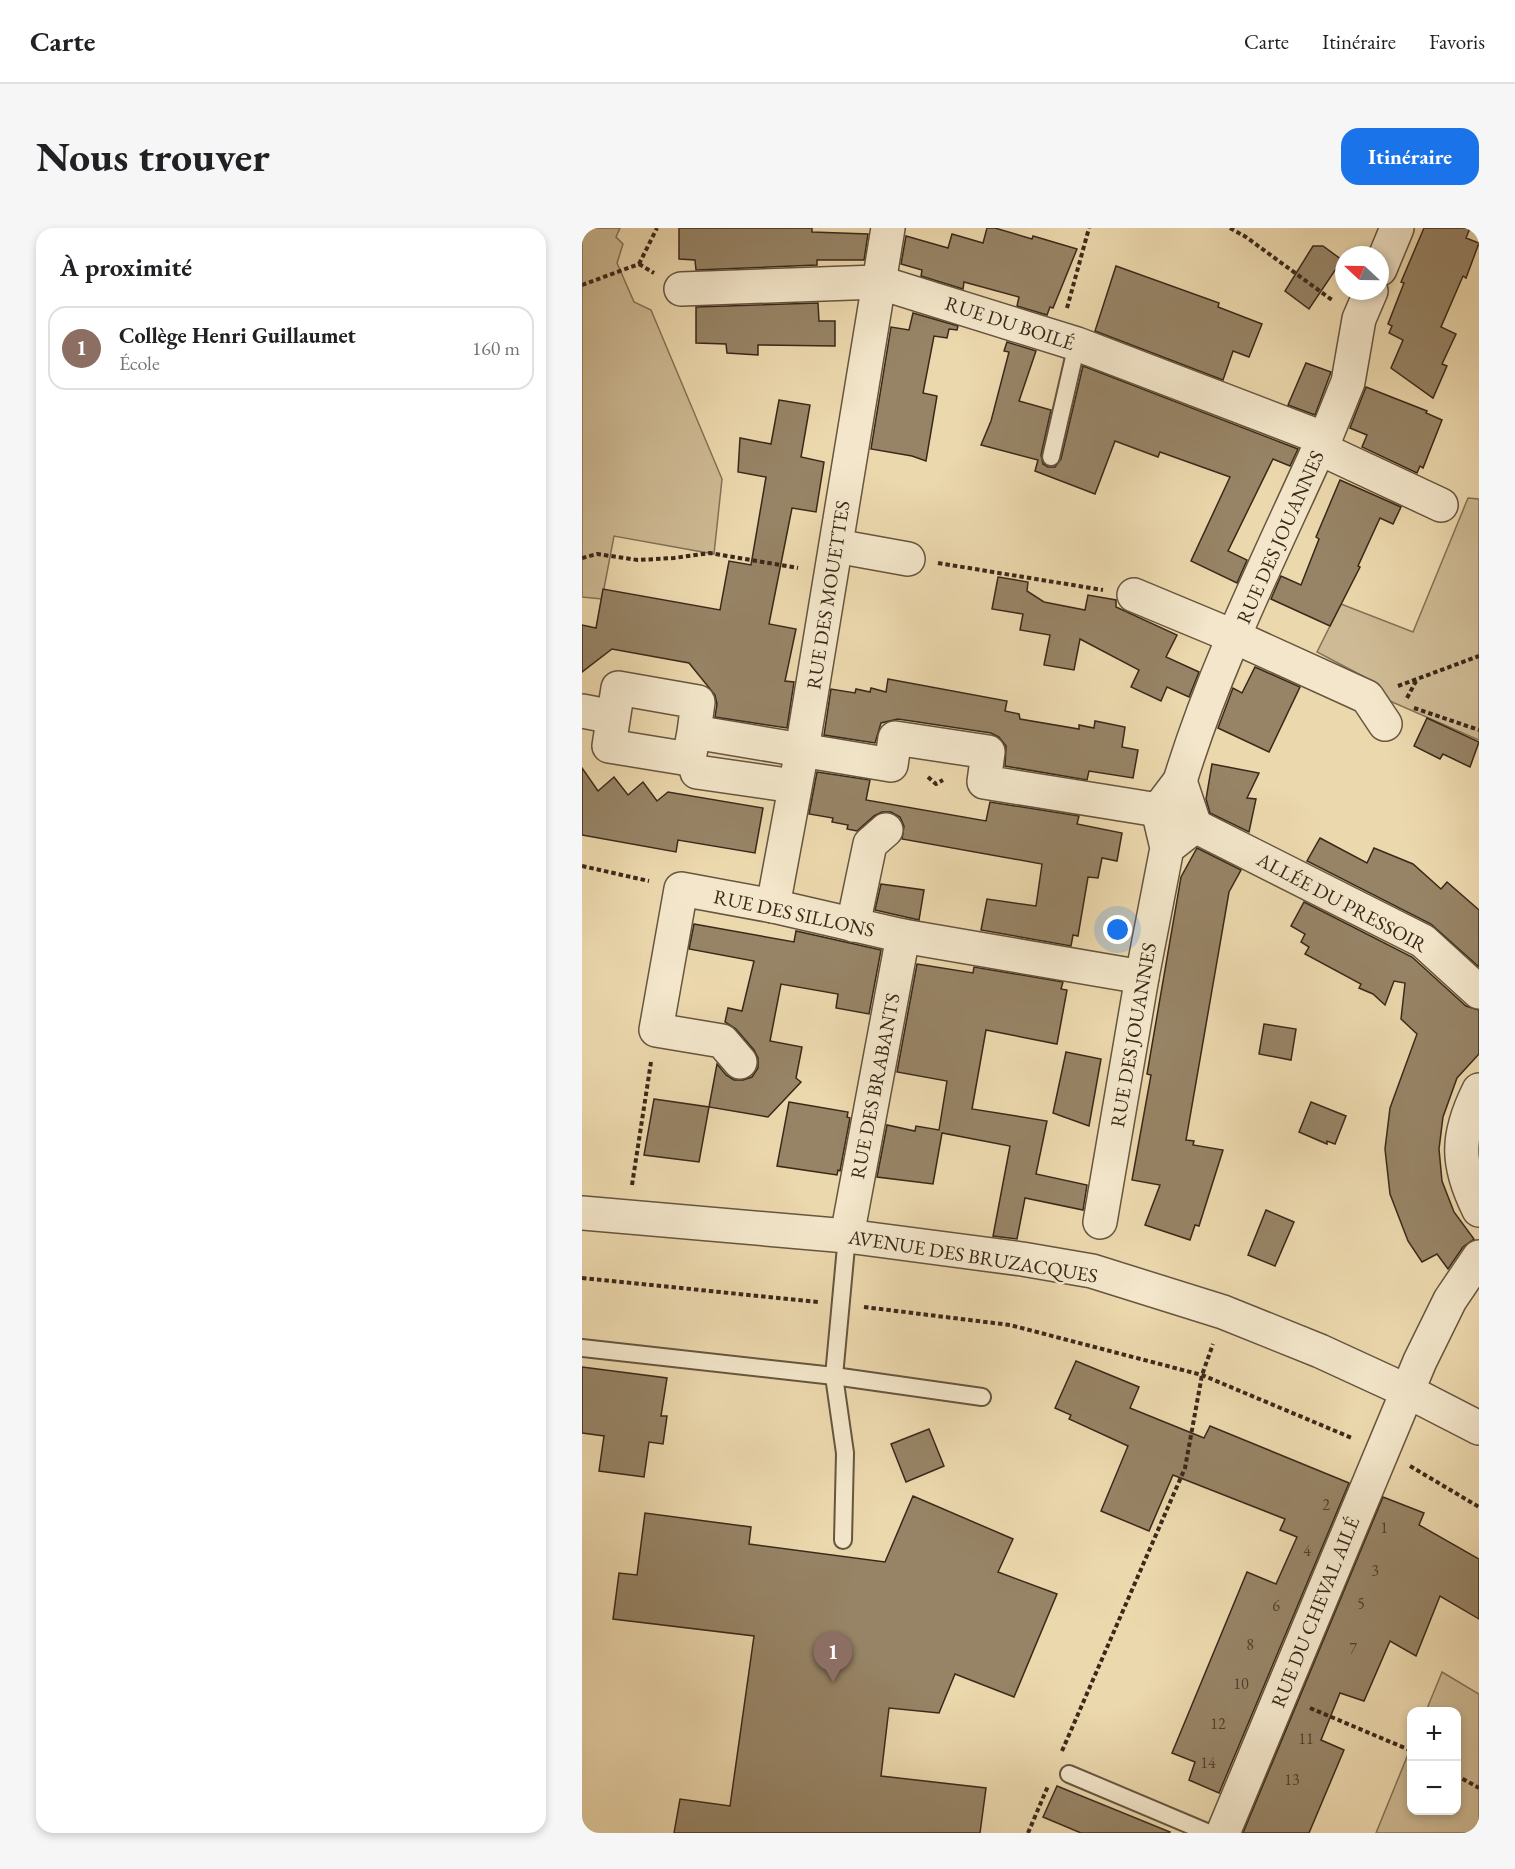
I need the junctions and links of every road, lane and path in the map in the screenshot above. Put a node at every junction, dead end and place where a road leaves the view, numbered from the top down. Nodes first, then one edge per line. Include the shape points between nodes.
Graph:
1 (657, 228) edge
2 (888, 228) edge
3 (1089, 228) edge
4 (1230, 228) edge
5 (1397, 228) edge
6 (1389, 247) edge
7 (878, 282) junction
8 (582, 285) edge
9 (681, 290) dead end
10 (1367, 300) edge
11 (1337, 304) dead end
12 (1068, 341) junction
13 (1322, 443) junction
14 (1051, 457) dead end
15 (1441, 505) dead end
16 (582, 558) edge
17 (908, 558) joint
18 (834, 560) junction
19 (1134, 595) joint
20 (1235, 637) junction
21 (1479, 656) edge
22 (598, 714) edge
23 (1385, 724) dead end
24 (1479, 730) edge
25 (694, 732) junction
26 (802, 750) junction
27 (697, 772) dead end
28 (1180, 781) junction
29 (794, 786) junction
30 (1145, 808) junction
31 (1195, 826) junction
32 (886, 830) dead end
33 (1167, 848) junction
34 (582, 866) edge
35 (650, 881) dead end
36 (773, 906) junction
37 (853, 925) junction
38 (903, 936) junction
39 (1142, 977) junction
40 (1479, 992) edge
41 (656, 1030) junction
42 (740, 1062) dead end
43 (1479, 1090) edge
44 (1479, 1210) edge
45 (582, 1214) edge
46 (627, 1218) junction
47 (1100, 1222) dead end
48 (847, 1236) junction
49 (1479, 1257) edge
50 (582, 1278) edge
51 (842, 1304) junction
52 (1224, 1312) junction
53 (582, 1348) edge
54 (1202, 1375) junction
55 (834, 1376) junction
56 (1407, 1391) junction
57 (982, 1397) dead end
58 (1479, 1428) edge
59 (1382, 1450) junction
60 (1479, 1507) edge
61 (843, 1540) dead end
62 (1281, 1697) junction
63 (1407, 1749) edge
64 (1059, 1759) dead end
65 (1069, 1774) dead end
66 (1461, 1778) edge
67 (1050, 1780) dead end
68 (1479, 1788) edge
69 (1028, 1833) edge
70 (1209, 1833) edge
71 (1223, 1833) edge

1 - 8 path via 639,264
2 - 7 street
3 - 12 path
4 - 11 path
5 - 6 street
7 - 9 street, RUE DU BOILÉ
7 - 12 street, RUE DU BOILÉ
7 - 18 street, RUE DES MOUETTES
10 - 13 street, RUE DES JOUANNES via 1359,319 1348,382
12 - 13 street, RUE DU BOILÉ
12 - 14 lane
13 - 15 street, RUE DU BOILÉ
13 - 20 street, RUE DES JOUANNES
16 - 18 path via 597,554 638,560 710,553
17 - 18 street
17 - 19 path
18 - 26 street, RUE DES MOUETTES
19 - 20 street
20 - 23 street via 1367,697
20 - 28 street, RUE DES JOUANNES
21 - 24 path via 1416,680 1404,705
22 - 25 street via 609,746 689,759
22 - 25 street via 618,688 698,702
25 - 26 street
26 - 29 street, RUE DES MOUETTES
26 - 30 street via 891,765 895,738 988,752 984,782
27 - 29 street
28 - 30 street, RUE DES JOUANNES
28 - 31 street
29 - 36 street, RUE DES MOUETTES
30 - 33 street, RUE DES JOUANNES
31 - 33 street
31 - 40 street, ALLÉE DU PRESSOIR via 1423,941
32 - 37 street via 870,844
33 - 39 street, RUE DES JOUANNES
34 - 35 path
36 - 37 street, RUE DES SILLONS
36 - 41 street, RUE DES SILLONS via 681,889
37 - 38 street, RUE DES SILLONS
38 - 39 street, RUE DES SILLONS
38 - 48 street, RUE DES BRABANTS
39 - 47 street, RUE DES JOUANNES
41 - 42 street via 722,1041
41 - 46 path
43 - 44 street via 1464,1126 1461,1156 1467,1186
45 - 46 street, AVENUE DES BRUZACQUES
46 - 48 street, AVENUE DES BRUZACQUES
48 - 51 lane
48 - 52 street, AVENUE DES BRUZACQUES via 1092,1271
49 - 56 street, RUE DU CHEVAL AILÉ via 1450,1300
50 - 51 path
51 - 54 path via 1010,1324
51 - 55 lane
52 - 54 path
52 - 56 street, AVENUE DES BRUZACQUES
53 - 55 lane
54 - 59 path
54 - 64 path via 1185,1468
55 - 57 lane
55 - 61 lane via 844,1453
56 - 58 street, AVENUE DES BRUZACQUES
56 - 59 street, RUE DU CHEVAL AILÉ
59 - 60 path
59 - 62 street, RUE DU CHEVAL AILÉ
62 - 63 path
62 - 71 street, RUE DU CHEVAL AILÉ
65 - 70 lane
66 - 68 path
67 - 69 path

